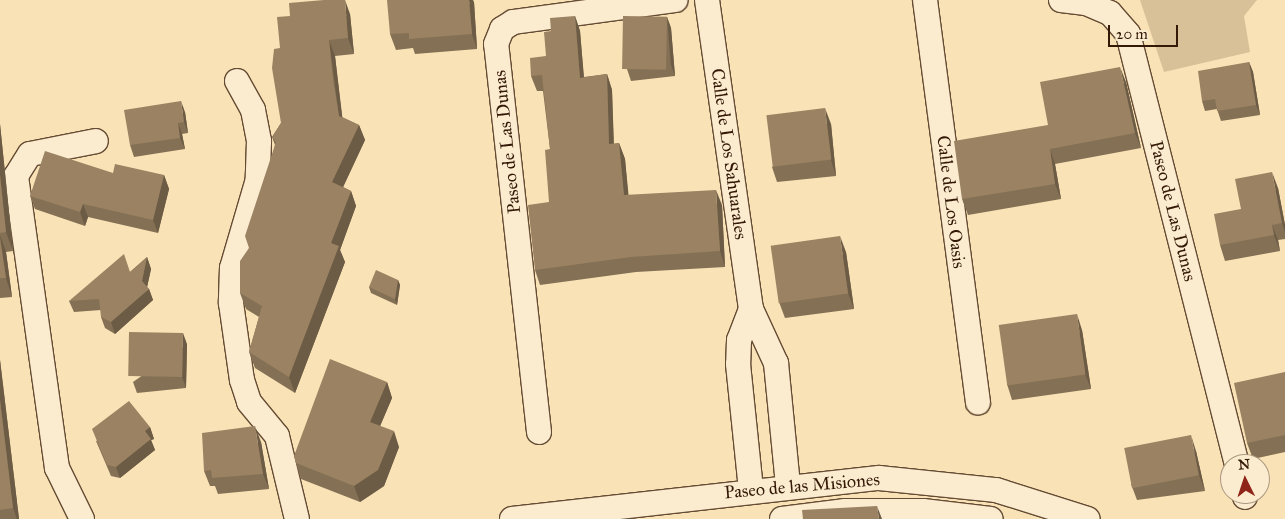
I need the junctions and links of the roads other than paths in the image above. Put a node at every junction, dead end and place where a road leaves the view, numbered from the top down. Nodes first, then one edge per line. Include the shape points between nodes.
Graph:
1 (676, 0) edge
2 (707, 0) edge
3 (925, 0) edge
4 (1061, 0) edge
5 (237, 82) dead end
6 (96, 141) dead end
7 (751, 309) junction
8 (978, 403) dead end
9 (539, 432) dead end
10 (1234, 454) edge
11 (788, 484) junction
12 (751, 489) junction
13 (82, 519) edge
14 (297, 519) edge
15 (512, 519) edge
16 (782, 519) edge
17 (991, 519) edge
18 (1088, 519) edge

1 - 9 street, Paseo de Las Dunas via 513,22 502,29 496,44
2 - 7 street, Calle de Los Sahuarales
3 - 8 street, Calle de Los Oasis
4 - 10 street, Paseo de Las Dunas via 1086,3 1110,13 1128,34
5 - 14 street via 253,110 259,141 258,179 232,268 231,304 242,380 249,402 277,436
6 - 13 street via 30,154 16,176 57,468
7 - 11 street via 776,363
7 - 12 street via 739,340 738,364
11 - 12 street, Paseo de las Misiones
11 - 18 street, Paseo de las Misiones via 879,478 955,483 1028,498
12 - 15 street, Paseo de las Misiones
16 - 17 street, Paseo de las Misiones via 845,511 923,512

